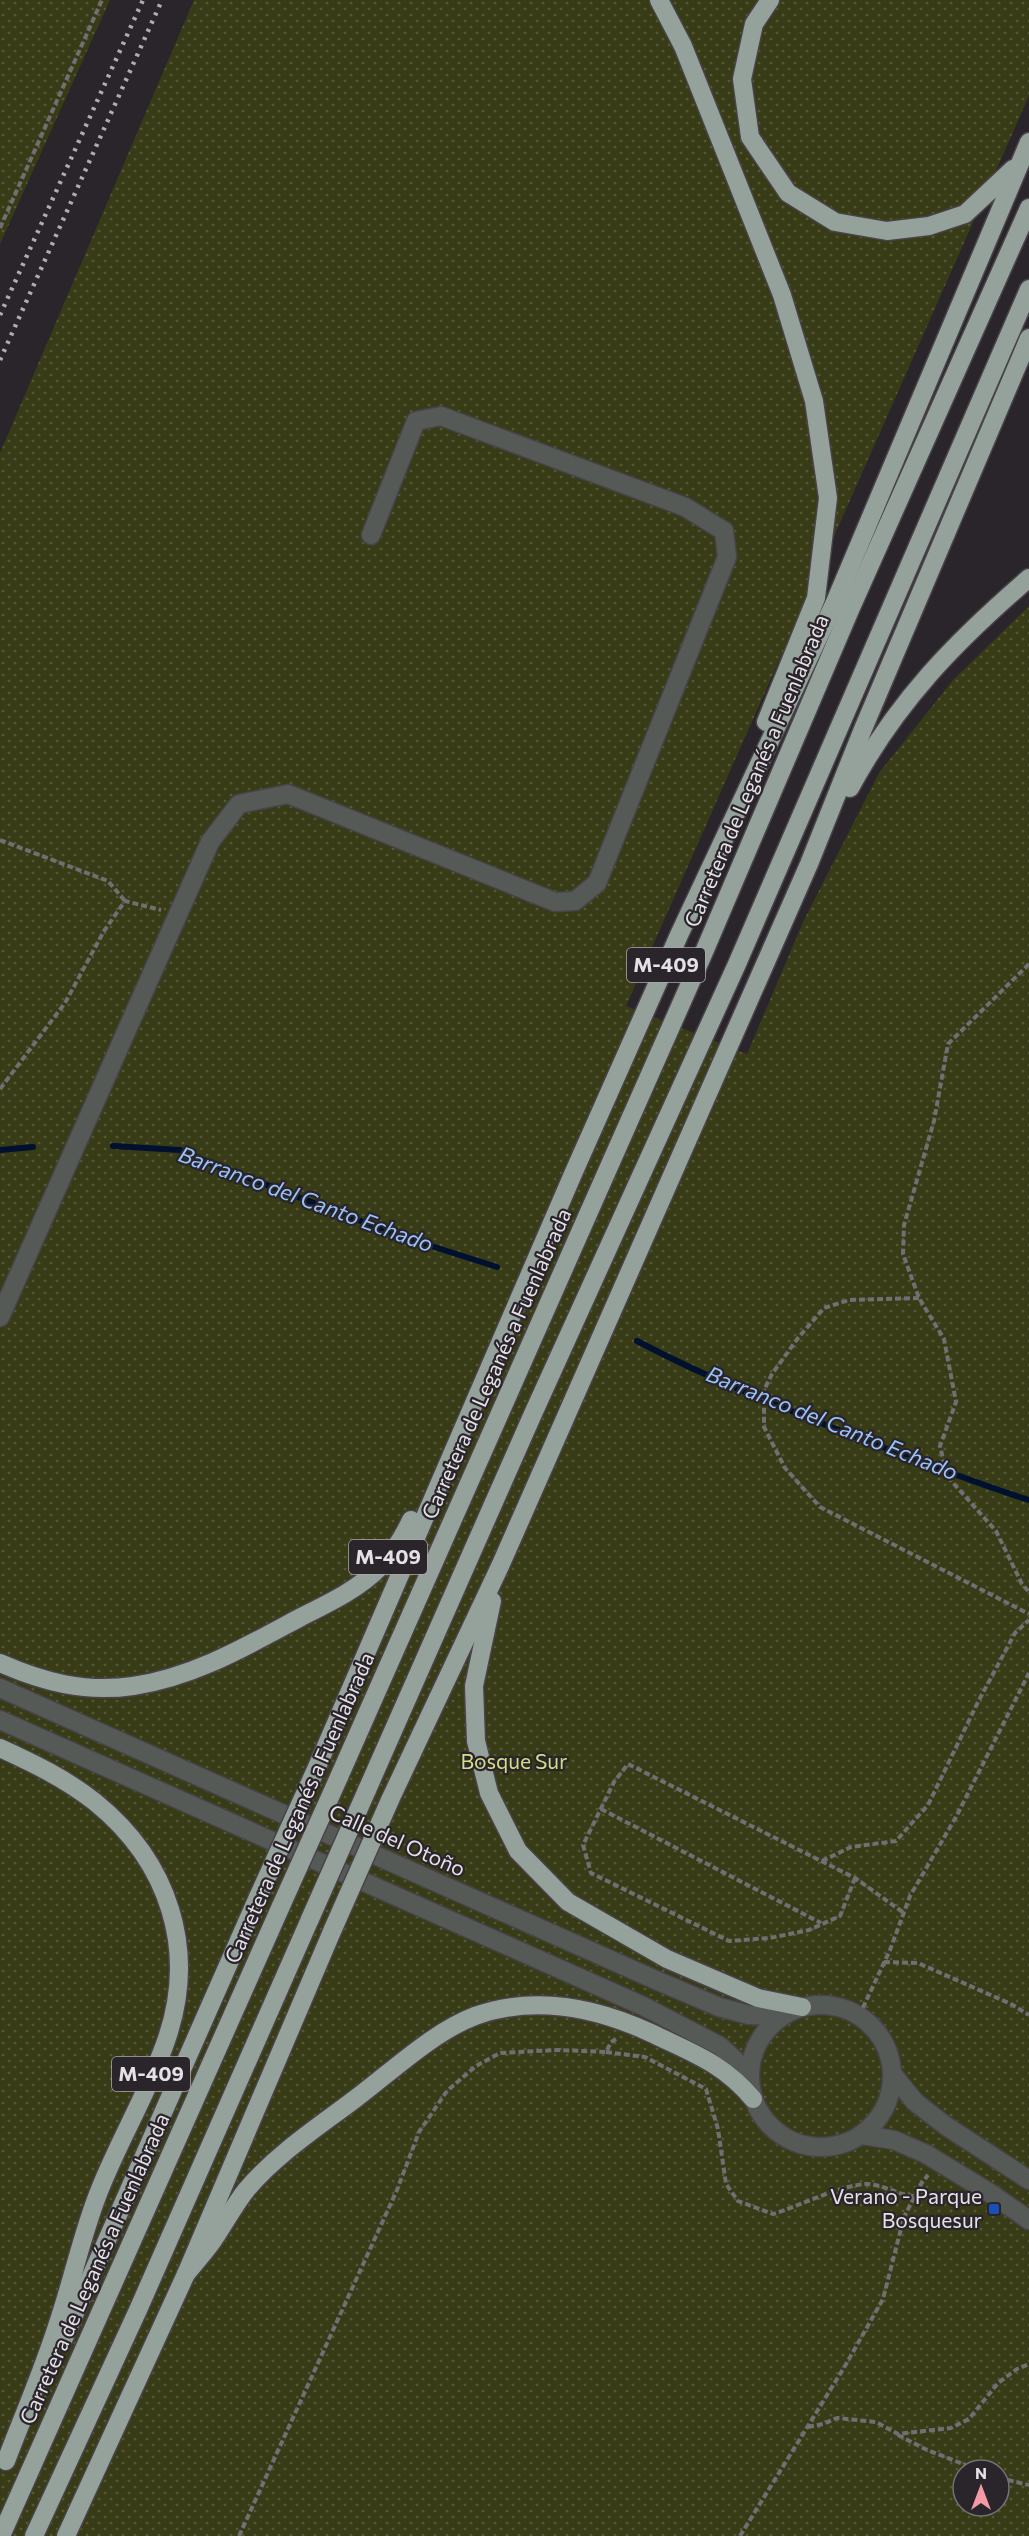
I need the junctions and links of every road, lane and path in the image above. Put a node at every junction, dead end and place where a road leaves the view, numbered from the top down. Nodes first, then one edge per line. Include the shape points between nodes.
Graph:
1 (102, 0) edge
2 (659, 0) edge
3 (770, 0) edge
4 (1029, 142) edge
5 (1019, 164) junction
6 (1029, 208) edge
7 (0, 228) edge
8 (1029, 288) edge
9 (1029, 338) edge
10 (371, 534) dead end
11 (1029, 578) edge
12 (0, 840) edge
13 (809, 864) junction
14 (125, 901) junction
15 (178, 914) junction
16 (679, 935) junction
17 (1029, 964) edge
18 (0, 1089) edge
19 (573, 1174) junction
20 (919, 1298) junction
21 (0, 1317) edge
22 (501, 1564) junction
23 (1029, 1592) edge
24 (1029, 1614) edge
25 (1029, 1620) edge
26 (0, 1663) edge
27 (1029, 1673) edge
28 (0, 1688) edge
29 (0, 1720) edge
30 (0, 1748) edge
31 (601, 1809) junction
32 (821, 1862) junction
33 (855, 1878) junction
34 (904, 1913) junction
35 (822, 1924) junction
36 (884, 1962) junction
37 (802, 2007) junction
38 (1029, 2015) edge
39 (781, 2016) junction
40 (859, 2016) junction
41 (635, 2026) junction
42 (606, 2052) junction
43 (749, 2073) junction
44 (894, 2076) junction
45 (753, 2099) junction
46 (862, 2135) junction
47 (930, 2173) dead end
48 (1029, 2180) edge
49 (916, 2196) junction
50 (1029, 2220) edge
51 (186, 2274) junction
52 (1029, 2364) edge
53 (807, 2427) junction
54 (898, 2434) junction
55 (951, 2459) edge
56 (3, 2468) edge
57 (1011, 2481) edge
58 (1029, 2485) edge
59 (1, 2536) edge
60 (34, 2536) edge
61 (66, 2536) edge
62 (239, 2536) edge
63 (740, 2536) edge

1 - 7 path
2 - 16 highway via 683,46 782,295 814,401 828,498 816,598
3 - 5 highway via 754,24 741,80 750,137 788,193 835,222 888,231 929,226 965,214
4 - 5 highway, M-409
5 - 16 highway, M-409 via 835,602
6 - 59 highway, Carretera de Leganés a Fuenlabrada / M-409, bridge via 850,610 704,952
8 - 60 highway, M-409, bridge via 737,964 536,1406 138,2310
9 - 13 highway
10 - 15 street via 416,421 441,416 685,507 724,531 727,557 597,882 575,901 555,902 288,794 239,804 210,842
11 - 13 highway via 947,654 901,707 863,764
12 - 14 path via 108,881
13 - 22 highway
14 - 15 path
14 - 18 path via 64,1003
15 - 21 street
16 - 19 highway, M-409
17 - 20 path via 948,1044 934,1121 904,1225 903,1254
19 - 26 highway, M-409 via 402,1540 381,1567 353,1590 239,1651 184,1674 132,1686 77,1687 35,1678
19 - 56 highway, M-409, bridge via 317,1767
20 - 23 path via 944,1339 956,1402 940,1446 947,1476 996,1531
20 - 24 path via 849,1300 824,1308 772,1374 764,1390 764,1427 785,1468 820,1507
22 - 37 highway via 474,1686 476,1741 489,1793 518,1851 568,1902 667,1959 758,1998
22 - 51 highway, bridge via 390,1800
25 - 32 path via 1015,1633 928,1805 896,1841 851,1847
27 - 34 path
28 - 39 street, Calle del Otoño via 658,1981 749,2015
29 - 43 street via 643,2006 720,2046
30 - 56 highway, M-409 via 50,1772 94,1802 135,1840 161,1882 178,1939 179,1988 166,2041 98,2193 59,2321
31 - 32 path via 628,1764
31 - 35 path
31 - 35 path via 583,1845 591,1873 729,1941 770,1938
32 - 33 path
33 - 34 path
33 - 35 path via 840,1916
34 - 36 path
36 - 38 path via 918,1963
36 - 40 path
37 - 39 street
37 - 40 street via 848,2009
39 - 43 street via 761,2036
40 - 44 street via 872,2024 890,2052
41 - 42 path via 611,2042
41 - 45 highway via 715,2064
41 - 51 highway via 555,2004 494,2011 437,2036 273,2161 246,2191
42 - 49 path via 645,2057 706,2089 718,2129 726,2184 738,2201 773,2214 867,2184
42 - 62 path via 500,2053 476,2066 447,2091 419,2132 397,2190
43 - 45 street
44 - 46 street via 890,2100 881,2117
44 - 48 street via 915,2102 946,2126
45 - 46 street via 763,2119 786,2139 817,2148 842,2145
46 - 50 street via 894,2140 926,2154
47 - 49 path
49 - 53 path via 904,2217 883,2299
51 - 61 highway
52 - 54 path via 998,2383 969,2420 951,2428
53 - 54 path via 837,2418 876,2422
53 - 63 path
54 - 55 path
57 - 58 path

